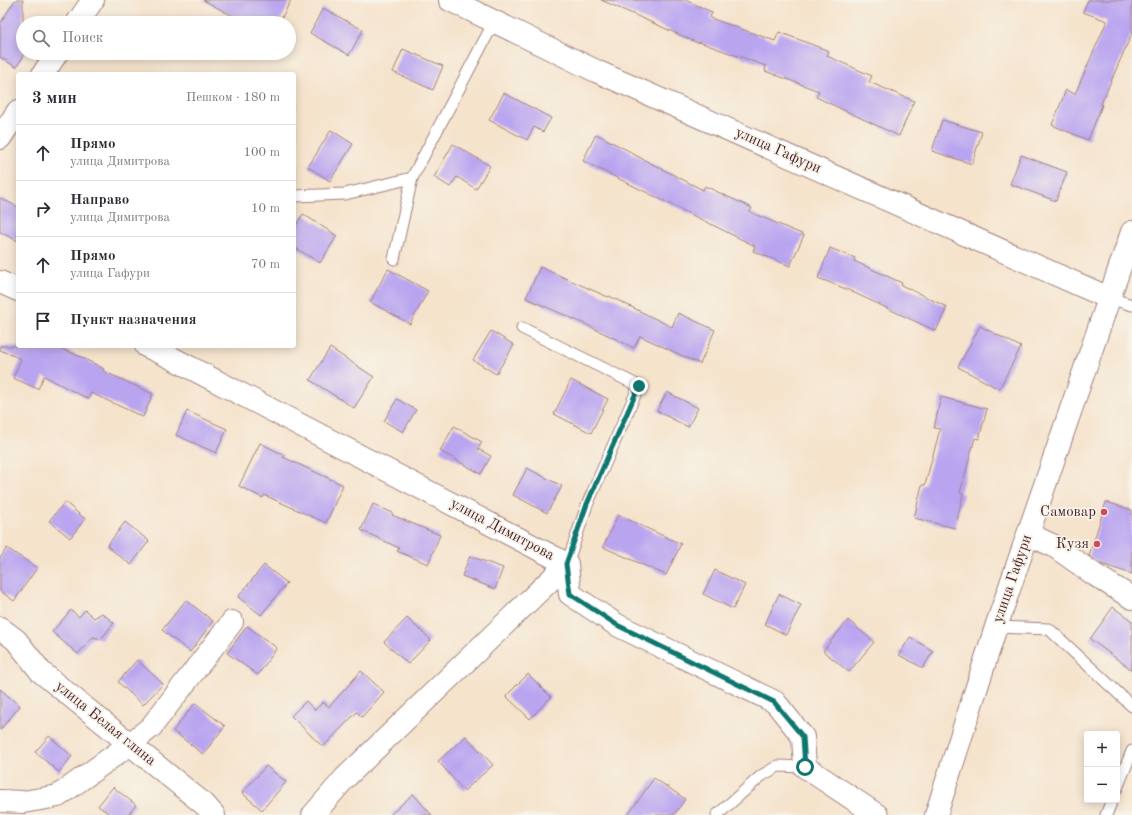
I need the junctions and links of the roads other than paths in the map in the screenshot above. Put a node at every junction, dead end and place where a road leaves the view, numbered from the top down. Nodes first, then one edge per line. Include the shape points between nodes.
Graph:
1 (93, 0) edge
2 (450, 0) edge
3 (82, 16) edge
4 (494, 22) junction
5 (52, 60) edge
6 (44, 72) edge
7 (16, 114) edge
8 (0, 138) edge
9 (412, 178) junction
10 (296, 196) edge
11 (1132, 232) edge
12 (394, 259) dead end
13 (0, 282) edge
14 (16, 289) edge
15 (1109, 298) junction
16 (1132, 305) edge
17 (522, 328) dead end
18 (156, 348) edge
19 (171, 351) edge
20 (1028, 534) junction
21 (566, 564) junction
22 (1132, 598) edge
23 (232, 622) dead end
24 (996, 627) junction
25 (0, 628) edge
26 (1132, 706) edge
27 (130, 744) junction
28 (1132, 751) edge
29 (805, 767) junction
30 (1120, 781) edge
31 (0, 801) edge
32 (1111, 803) edge
33 (214, 815) edge
34 (313, 815) edge
35 (717, 815) edge
36 (878, 815) edge
37 (936, 815) edge
38 (1106, 815) edge

1 - 3 street
2 - 4 street, улица Гафури
4 - 9 lane
4 - 15 street, улица Гафури via 596,71
5 - 6 street
7 - 8 street
9 - 10 lane via 345,194
9 - 12 lane
11 - 15 street, улица Гафури
13 - 14 street
15 - 16 lane
15 - 20 street, улица Гафури
17 - 21 lane via 639,386 587,504
18 - 19 street, улица Димитрова
19 - 21 street, улица Димитрова
20 - 22 street via 1054,546
20 - 24 street, улица Гафури
21 - 29 street, улица Димитрова via 570,594 617,625 774,702 803,737
21 - 34 street via 345,778
23 - 27 street via 151,727
24 - 26 lane via 1049,629
24 - 37 street, улица Гафури
25 - 27 street, улица Белая глина via 16,640 41,672
27 - 31 street via 58,796 23,802
27 - 33 street, улица Белая глина
28 - 30 lane
29 - 35 lane via 778,766 761,776
29 - 36 street
32 - 38 lane

